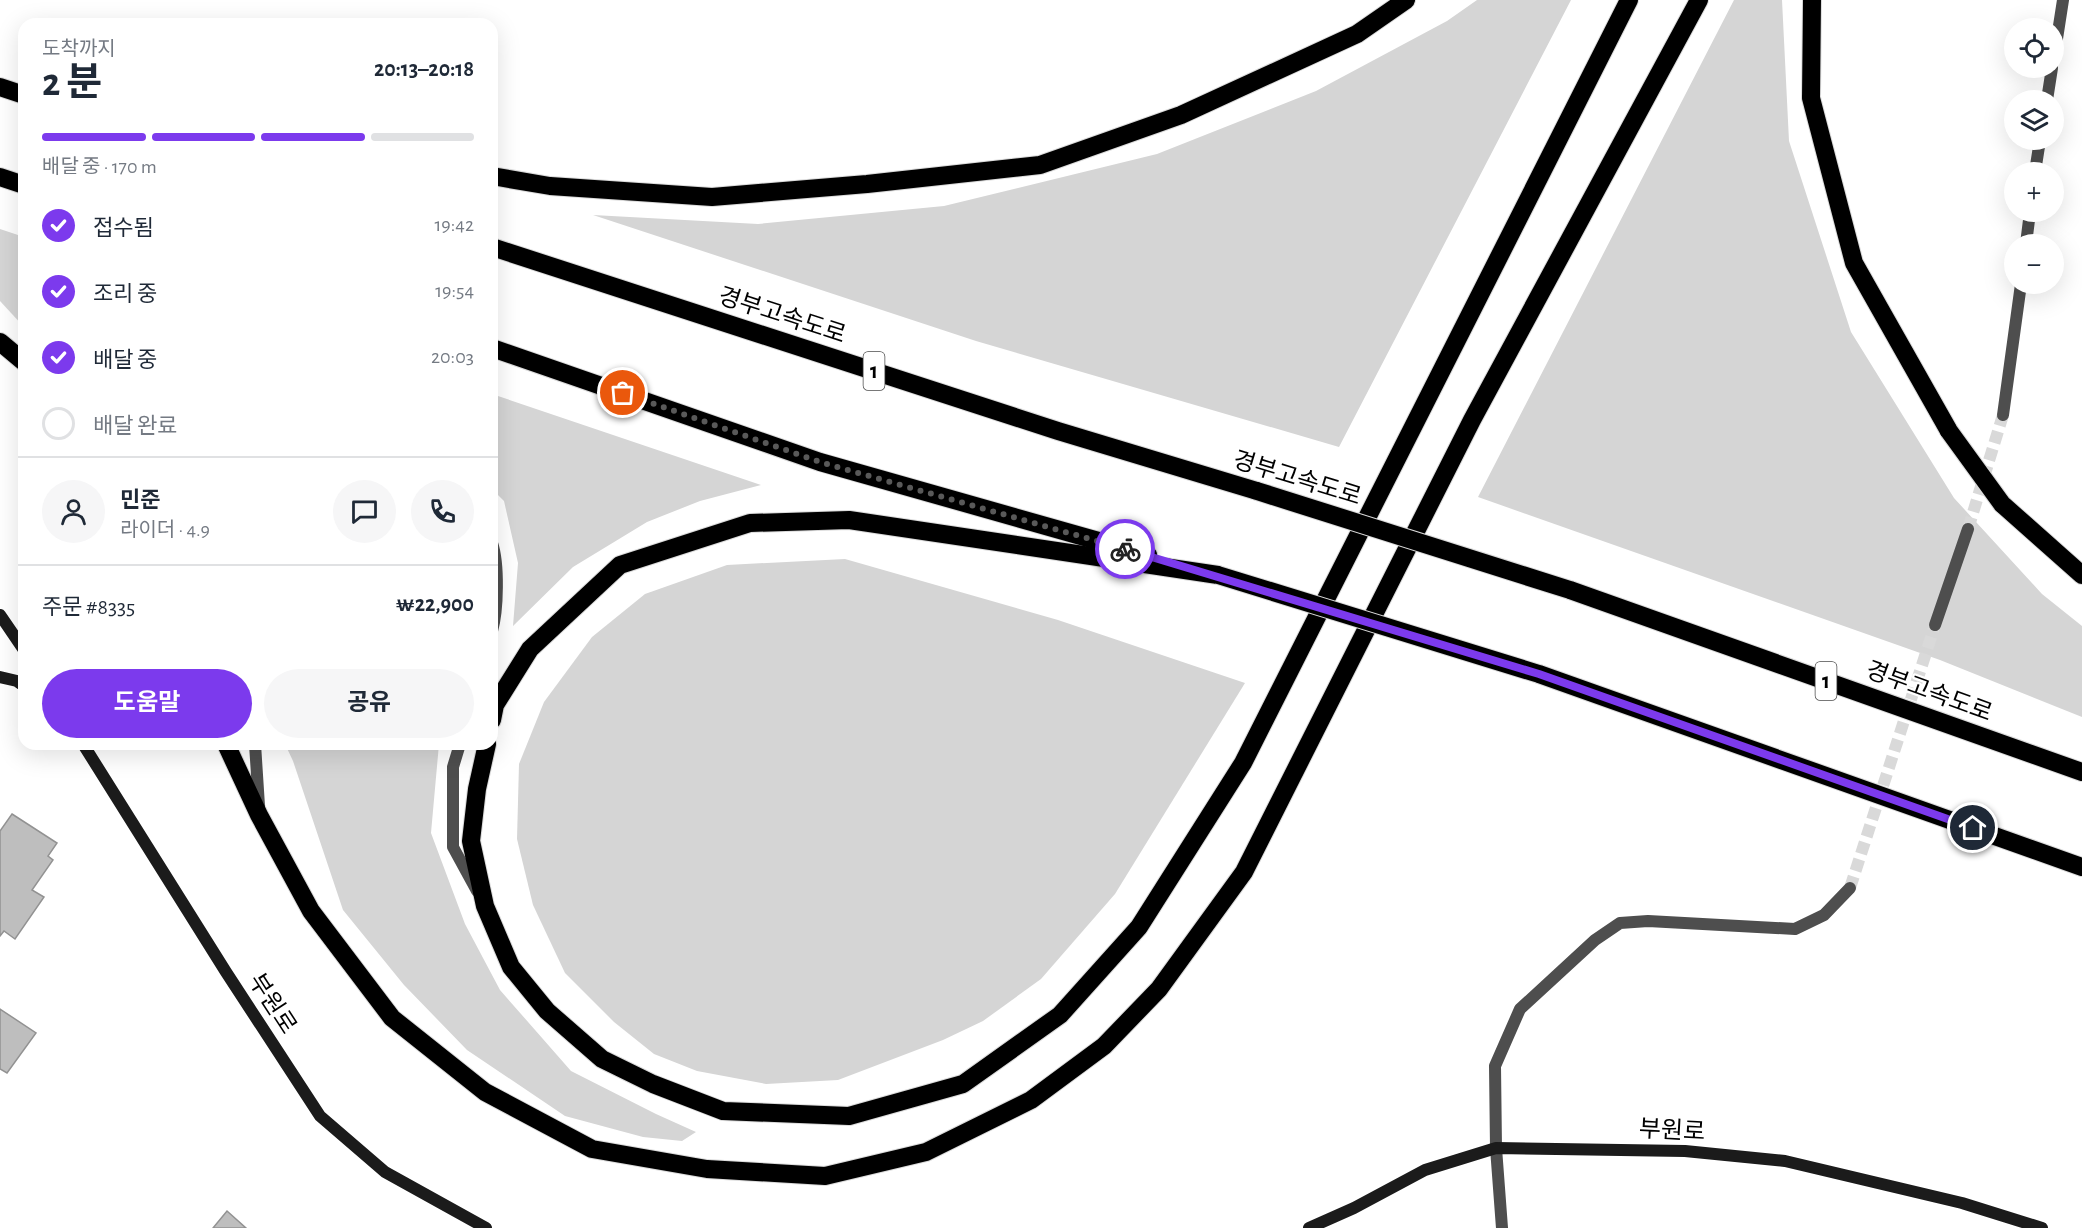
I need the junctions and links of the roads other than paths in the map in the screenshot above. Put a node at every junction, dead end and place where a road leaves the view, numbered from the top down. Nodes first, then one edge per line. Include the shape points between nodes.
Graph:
1 (1407, 0) edge
2 (1629, 0) edge
3 (1699, 0) edge
4 (1812, 0) edge
5 (2063, 0) edge
6 (2060, 18) edge
7 (0, 87) edge
8 (18, 93) edge
9 (0, 177) edge
10 (498, 177) edge
11 (18, 183) edge
12 (498, 249) edge
13 (2019, 294) edge
14 (0, 342) edge
15 (498, 350) edge
16 (18, 357) edge
17 (2003, 415) tunnel mouth
18 (1968, 529) tunnel mouth
19 (1218, 575) junction
20 (2082, 575) edge
21 (0, 615) edge
22 (1935, 625) tunnel mouth
23 (18, 641) edge
24 (0, 677) edge
25 (18, 682) edge
26 (498, 700) edge
27 (87, 750) edge
28 (229, 750) edge
29 (255, 750) edge
30 (458, 750) edge
31 (486, 750) edge
32 (2082, 772) edge
33 (259, 815) junction
34 (2082, 867) edge
35 (1850, 888) tunnel mouth
36 (485, 906) junction
37 (1496, 1148) junction
38 (486, 1228) edge
39 (1309, 1228) edge
40 (1502, 1228) edge
41 (2042, 1228) edge

1 - 10 highway via 1357,34 1181,115 1040,165 712,197 550,186
2 - 36 highway via 1243,763 1139,927 1060,1015 963,1083 941,1090 849,1116 723,1111 602,1059 547,1011 511,967
3 - 33 highway via 1472,420 1244,872 1159,989 1104,1046 1031,1100 926,1152 825,1176 707,1169 592,1149 485,1092 392,1018 311,911
4 - 20 highway, bridge via 1810,98 1854,263 1949,431 2002,504
5 - 6 street
7 - 8 highway
9 - 11 highway
12 - 32 highway, 경부고속도로 / 1, bridge via 1058,431 1570,590
13 - 17 street
14 - 16 highway
15 - 19 highway via 820,462
18 - 22 street
19 - 26 highway via 849,520 750,523 620,565 530,649
19 - 34 highway, bridge via 1539,674
21 - 23 street
24 - 25 street
27 - 38 street, 부원로 via 320,1116 385,1172
28 - 33 highway
29 - 33 street
30 - 36 street via 453,767 453,847
31 - 36 highway via 471,841
35 - 37 street via 1824,915 1795,929 1648,921 1620,923 1595,940 1520,1009 1495,1066
37 - 39 street, 부원로 via 1425,1170
37 - 40 street
37 - 41 street, 부원로 via 1685,1151 1785,1161 1962,1203

